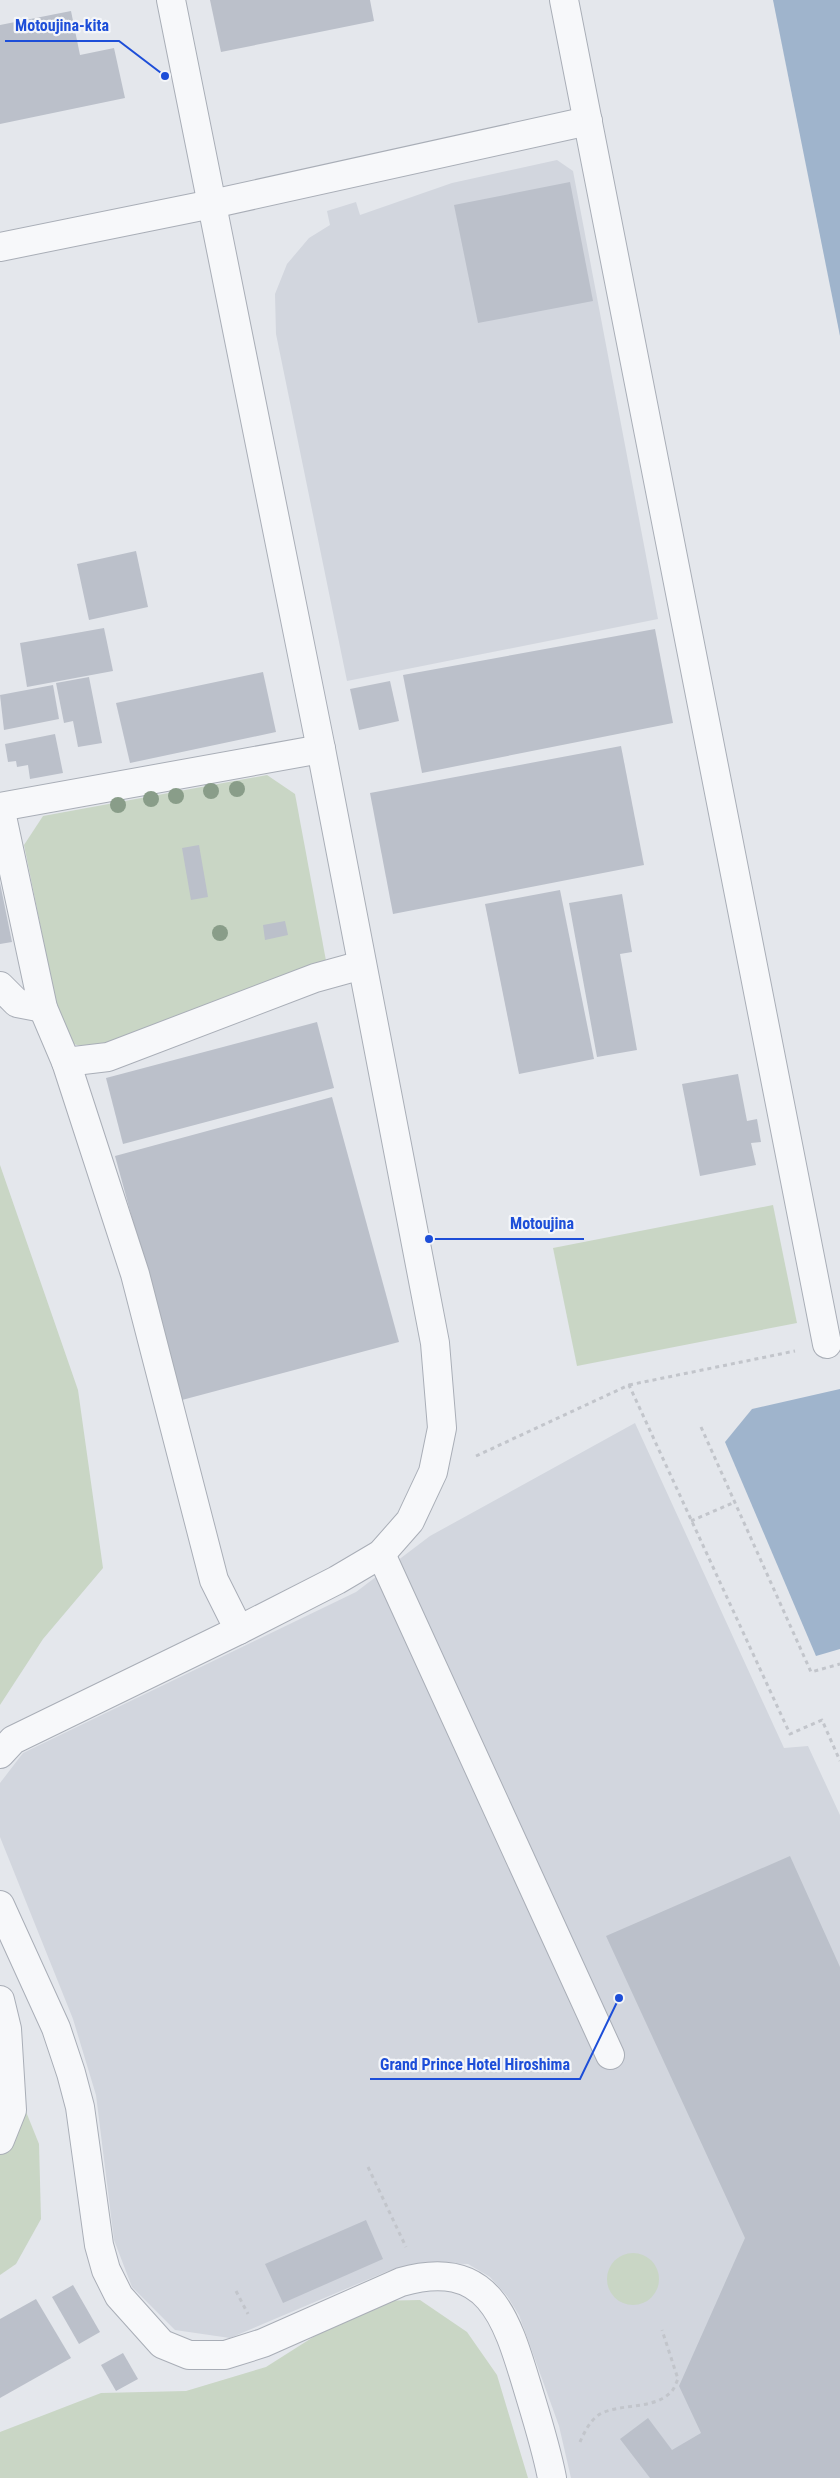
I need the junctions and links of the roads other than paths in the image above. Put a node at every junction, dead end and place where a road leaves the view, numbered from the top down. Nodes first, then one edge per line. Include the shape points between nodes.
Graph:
1 (171, 0) edge
2 (564, 0) edge
3 (588, 121) junction
4 (212, 204) junction
5 (0, 247) edge
6 (321, 749) junction
7 (0, 807) edge
8 (362, 965) junction
9 (0, 986) edge
10 (43, 1008) junction
11 (66, 1062) junction
12 (827, 1344) road end
13 (381, 1554) junction
14 (239, 1630) junction
15 (0, 1754) edge
16 (0, 1904) edge
17 (0, 2000) edge
18 (610, 2055) dead end
19 (0, 2140) edge
20 (550, 2467) edge

1 - 4 street
2 - 3 street
3 - 4 street
3 - 12 street
4 - 5 street
4 - 6 street
6 - 7 street
6 - 8 street
7 - 10 street
8 - 11 street via 316,978 108,1057
8 - 13 street via 436,1344 442,1428 433,1472 410,1521
9 - 10 street via 18,1003
10 - 11 street
11 - 14 street via 135,1274 214,1580
13 - 14 street
13 - 18 street
14 - 15 street via 13,1740
16 - 20 street via 56,2028 71,2073 80,2107 99,2245 106,2270 119,2296 162,2344 189,2355 225,2355 263,2343 401,2282 421,2276 456,2278 479,2290 495,2304 506,2323
17 - 19 street via 8,2029 12,2110

